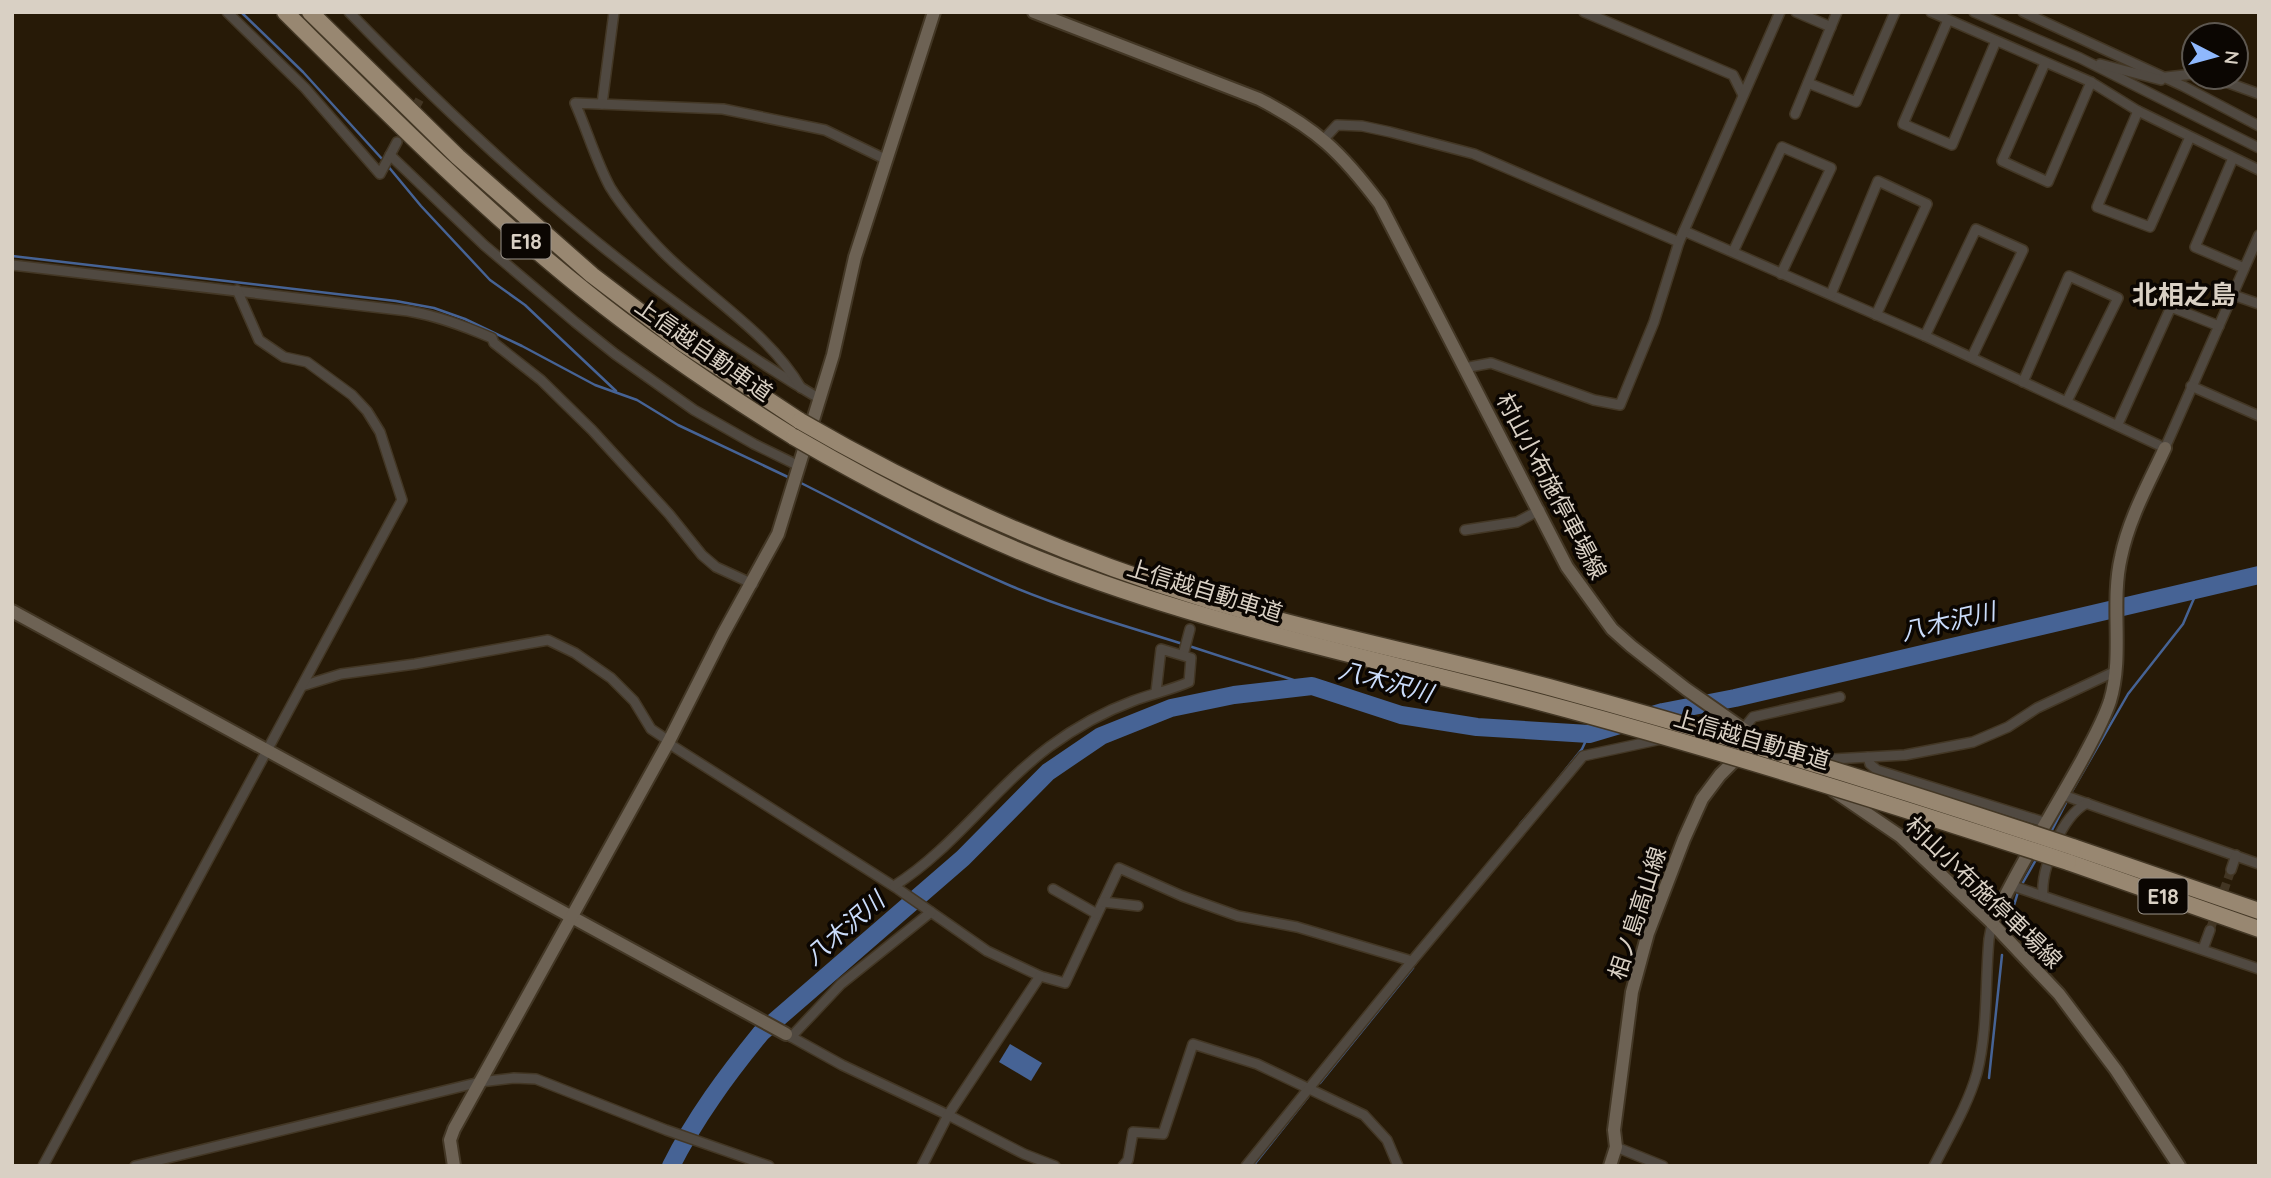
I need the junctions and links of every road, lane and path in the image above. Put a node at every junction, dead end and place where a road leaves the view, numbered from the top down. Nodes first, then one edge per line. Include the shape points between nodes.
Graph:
1 (227, 12) edge
2 (285, 12) edge
3 (310, 12) edge
4 (349, 12) edge
5 (614, 12) edge
6 (934, 12) edge
7 (1034, 12) edge
8 (1584, 12) edge
9 (1780, 12) edge
10 (1796, 12) edge
11 (1836, 12) edge
12 (1895, 12) edge
13 (1931, 12) edge
14 (1974, 12) edge
15 (2023, 12) edge
16 (1948, 19) junction
17 (1831, 27) junction
18 (1996, 41) junction
19 (2080, 58) junction
20 (2045, 63) junction
21 (2180, 75) edge
22 (2164, 77) junction
23 (2091, 82) junction
24 (1808, 83) junction
25 (2180, 85) edge
26 (2180, 85) edge
27 (2192, 91) edge
28 (1743, 95) junction
29 (601, 103) junction
30 (2138, 111) junction
31 (1795, 114) dead end
32 (2259, 126) edge
33 (2190, 137) junction
34 (1324, 139) junction
35 (397, 142) tunnel mouth
36 (2259, 148) edge
37 (390, 155) junction
38 (2234, 158) junction
39 (886, 159) junction
40 (2259, 170) edge
41 (1684, 231) junction
42 (2259, 235) edge
43 (1679, 242) junction
44 (1733, 253) junction
45 (12, 265) edge
46 (2244, 268) junction
47 (1781, 274) junction
48 (237, 290) junction
49 (1831, 294) junction
50 (2233, 295) junction
51 (2259, 304) edge
52 (1876, 315) junction
53 (2219, 326) junction
54 (1925, 336) junction
55 (1972, 357) junction
56 (1464, 368) junction
57 (2023, 382) junction
58 (2191, 386) junction
59 (801, 388) junction
60 (820, 399) junction
61 (2067, 401) junction
62 (2259, 416) edge
63 (2118, 424) junction
64 (2165, 448) junction
65 (798, 469) junction
66 (1540, 510) junction
67 (1465, 530) dead end
68 (753, 584) junction
69 (12, 611) edge
70 (1190, 629) dead end
71 (1183, 655) junction
72 (2116, 671) junction
73 (302, 686) junction
74 (1156, 692) junction
75 (1840, 697) dead end
76 (1737, 724) junction
77 (1757, 739) junction
78 (669, 742) junction
79 (268, 750) junction
80 (1868, 757) junction
81 (1802, 769) junction
82 (2067, 796) junction
83 (2087, 803) junction
84 (2048, 823) junction
85 (2070, 855) junction
86 (2236, 856) junction
87 (2259, 864) edge
88 (2231, 870) tunnel mouth
89 (896, 888) junction
90 (2016, 888) junction
91 (1052, 889) dead end
92 (2043, 896) junction
93 (1103, 902) junction
94 (1138, 906) dead end
95 (2259, 911) edge
96 (931, 912) junction
97 (1097, 914) junction
98 (571, 917) junction
99 (1992, 923) junction
100 (2259, 929) edge
101 (2210, 930) tunnel mouth
102 (2203, 949) junction
103 (1412, 961) junction
104 (2259, 969) edge
105 (1040, 976) junction
106 (788, 1036) junction
107 (480, 1082) junction
108 (1310, 1087) junction
109 (948, 1115) junction
110 (1616, 1147) junction
111 (43, 1166) edge
112 (135, 1166) edge
113 (454, 1166) edge
114 (769, 1166) edge
115 (922, 1166) edge
116 (1055, 1166) edge
117 (1123, 1166) edge
118 (1247, 1166) edge
119 (1398, 1166) edge
120 (1610, 1166) edge
121 (1663, 1166) edge
122 (1934, 1166) edge
123 (2179, 1166) edge

1 - 37 street via 305,89 380,174
2 - 85 highway, 上信越自動車道 / E18, bridge via 447,170 574,282 666,353 794,437 969,529 1158,602 1695,745
3 - 85 highway, 上信越自動車道 / E18, bridge via 458,157 592,275 676,339 800,421 976,514 1161,586 1647,715 1879,784
4 - 59 street via 423,94 547,202 653,287
5 - 29 street
6 - 39 street
7 - 34 street, 村山小布施停車場線 via 1259,99
8 - 28 street via 1733,75
9 - 28 street
10 - 17 street
11 - 17 street
12 - 24 street via 1856,102
13 - 16 street
14 - 19 street
15 - 22 street
16 - 18 street
16 - 18 street via 1903,124 1952,145
17 - 24 street
18 - 20 street
19 - 25 street
19 - 36 street
20 - 23 street
20 - 23 street via 2002,161 2048,182
21 - 22 street
22 - 26 street
23 - 30 street
24 - 31 street
27 - 32 street
28 - 41 street
29 - 39 street via 723,109 825,130
29 - 59 street via 575,103 611,187 664,254 755,334
30 - 33 street
30 - 33 street via 2097,207 2150,228
33 - 38 street
34 - 43 street via 1337,125 1362,126 1475,154
34 - 56 street, 村山小布施停車場線 via 1351,164 1380,204
35 - 37 street
37 - 65 street via 484,245 615,354 694,410
38 - 40 street
38 - 46 street via 2196,247
39 - 60 street via 855,257
41 - 43 street
41 - 44 street
42 - 46 street
43 - 56 street via 1654,322 1619,405 1491,363
44 - 47 street
44 - 47 street via 1782,147 1830,168
45 - 48 street
46 - 50 street
47 - 49 street
48 - 68 street via 437,316 492,338 592,430 702,555 716,567
48 - 73 street via 259,341 284,357 307,362 367,411 380,432 402,500
49 - 52 street
49 - 52 street via 1878,181 1927,204
50 - 51 street
50 - 53 street
52 - 54 street
53 - 58 street
53 - 63 street via 2171,307
54 - 55 street
54 - 55 street via 1976,229 2023,250
55 - 57 street
56 - 66 street, 村山小布施停車場線
57 - 61 street
57 - 61 street via 2069,276 2118,298
58 - 62 street
58 - 64 street
59 - 60 street
60 - 65 street
61 - 63 street
63 - 64 street
64 - 72 street via 2120,558
65 - 68 street via 778,534
66 - 67 street via 1517,522
66 - 76 street, 村山小布施停車場線 via 1567,567 1612,629
68 - 78 street
69 - 79 street
70 - 71 street
71 - 74 street via 1161,649
71 - 74 street via 1191,658 1189,682
72 - 80 street via 1973,742
72 - 82 street via 2100,729
73 - 78 street via 341,674 548,640 611,678 634,701 651,729
73 - 79 street
74 - 89 street via 1112,709 1048,748
75 - 76 street
76 - 77 street, 村山小布施停車場線
76 - 103 street via 1583,756
77 - 81 street, 村山小布施停車場線
77 - 110 street, 相ノ島高山線 via 1702,799 1648,933 1632,992 1614,1130
78 - 89 street
78 - 98 street
79 - 98 street
79 - 111 street
80 - 81 street via 1833,759
80 - 84 street via 1877,770
81 - 99 street, 村山小布施停車場線 via 1900,836
82 - 83 street
82 - 84 street
83 - 86 street
83 - 92 street via 2065,825 2044,870
84 - 90 street
85 - 95 highway, 上信越自動車道 / E18
85 - 100 highway, 上信越自動車道 / E18
86 - 87 street
86 - 88 street
89 - 96 street
90 - 92 street
90 - 99 street
91 - 97 street
92 - 102 street
93 - 94 street
93 - 97 street
93 - 103 street via 1119,868 1238,916 1297,927
96 - 105 street via 987,951
96 - 106 street via 841,985
97 - 105 street via 1065,983
98 - 106 street
98 - 107 street
99 - 122 street via 1977,1073
99 - 123 street, 村山小布施停車場線 via 2059,994
101 - 102 street
102 - 104 street
103 - 108 street
105 - 109 street
106 - 109 street
107 - 112 street
107 - 113 street via 450,1140
107 - 114 street via 536,1079
108 - 117 street via 1192,1044 1163,1134 1133,1132
108 - 118 street
108 - 119 street via 1364,1115 1387,1140
109 - 115 street
109 - 116 street
110 - 120 street, 相ノ島高山線
110 - 121 street

